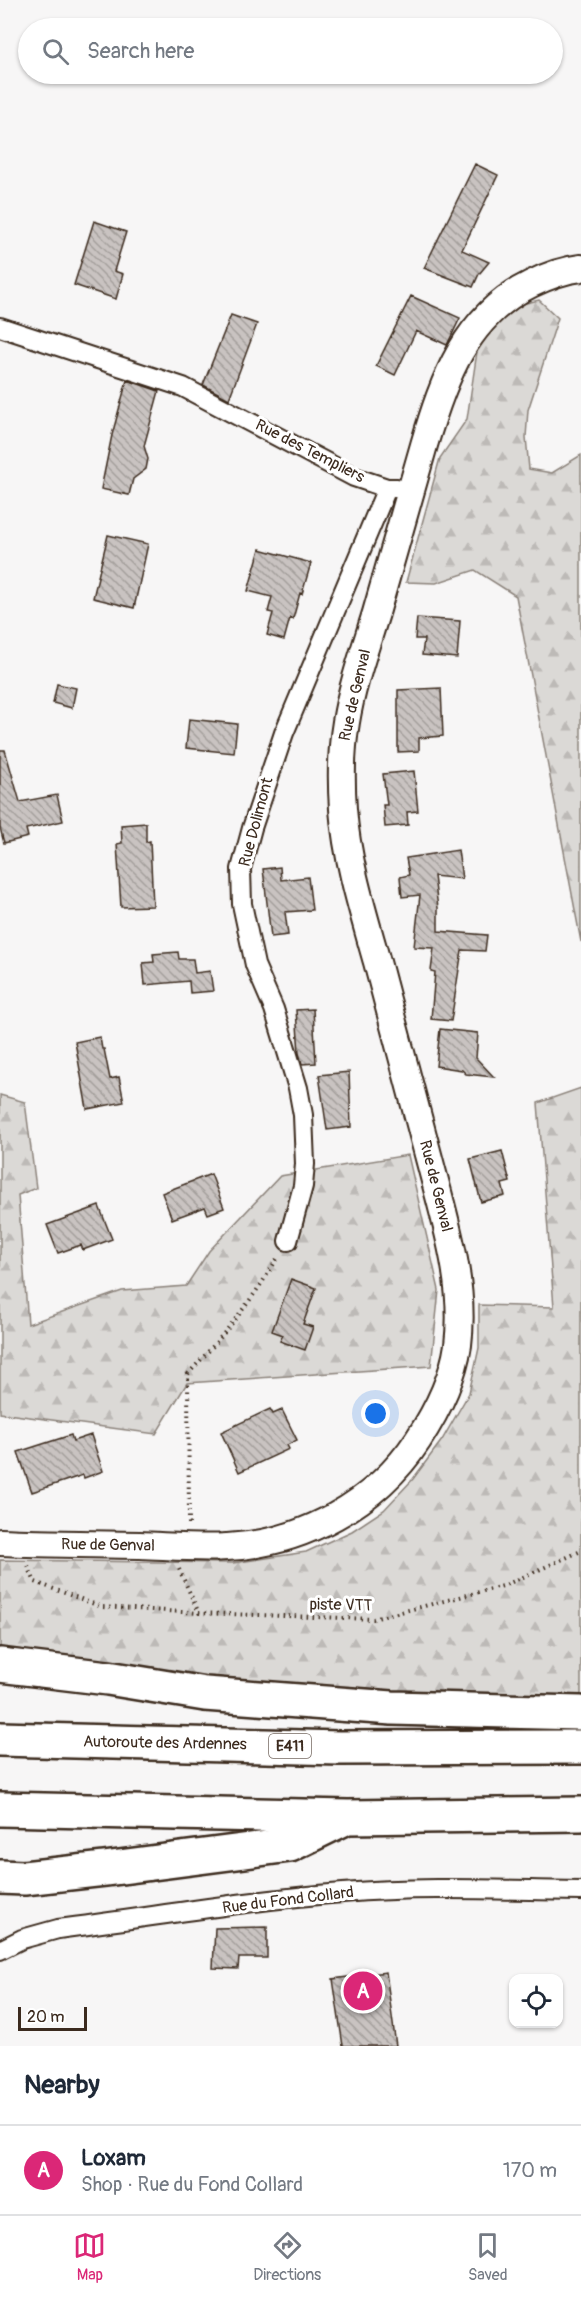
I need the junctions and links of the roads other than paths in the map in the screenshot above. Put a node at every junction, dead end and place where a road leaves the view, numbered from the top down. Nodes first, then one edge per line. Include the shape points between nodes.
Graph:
1 (581, 268) edge
2 (0, 327) edge
3 (399, 488) junction
4 (288, 1241) road end
5 (9, 1542) edge
6 (0, 1665) edge
7 (581, 1713) edge
8 (0, 1739) edge
9 (581, 1747) edge
10 (0, 1809) edge
11 (581, 1815) edge
12 (348, 1817) junction
13 (0, 1877) edge
14 (581, 1891) edge
15 (0, 1950) edge

1 - 3 street via 567,270 505,298 475,327 444,382
2 - 3 street, Rue des Templiers via 183,387 354,477
3 - 4 street, Rue Dolimont via 284,733 241,869 242,904 255,966 274,1009 303,1115 303,1186
3 - 5 street, Rue de Genval via 346,722 341,774 351,866 456,1268 458,1348 445,1393 414,1446 373,1490 318,1526 285,1538 229,1547
6 - 7 highway via 205,1694 392,1708
8 - 9 highway, Autoroute des Ardennes / E411 via 339,1748
10 - 12 highway
11 - 12 highway
12 - 13 highway via 290,1845 24,1878
14 - 15 street, Rue du Fond Collard via 427,1890 306,1896 58,1929

